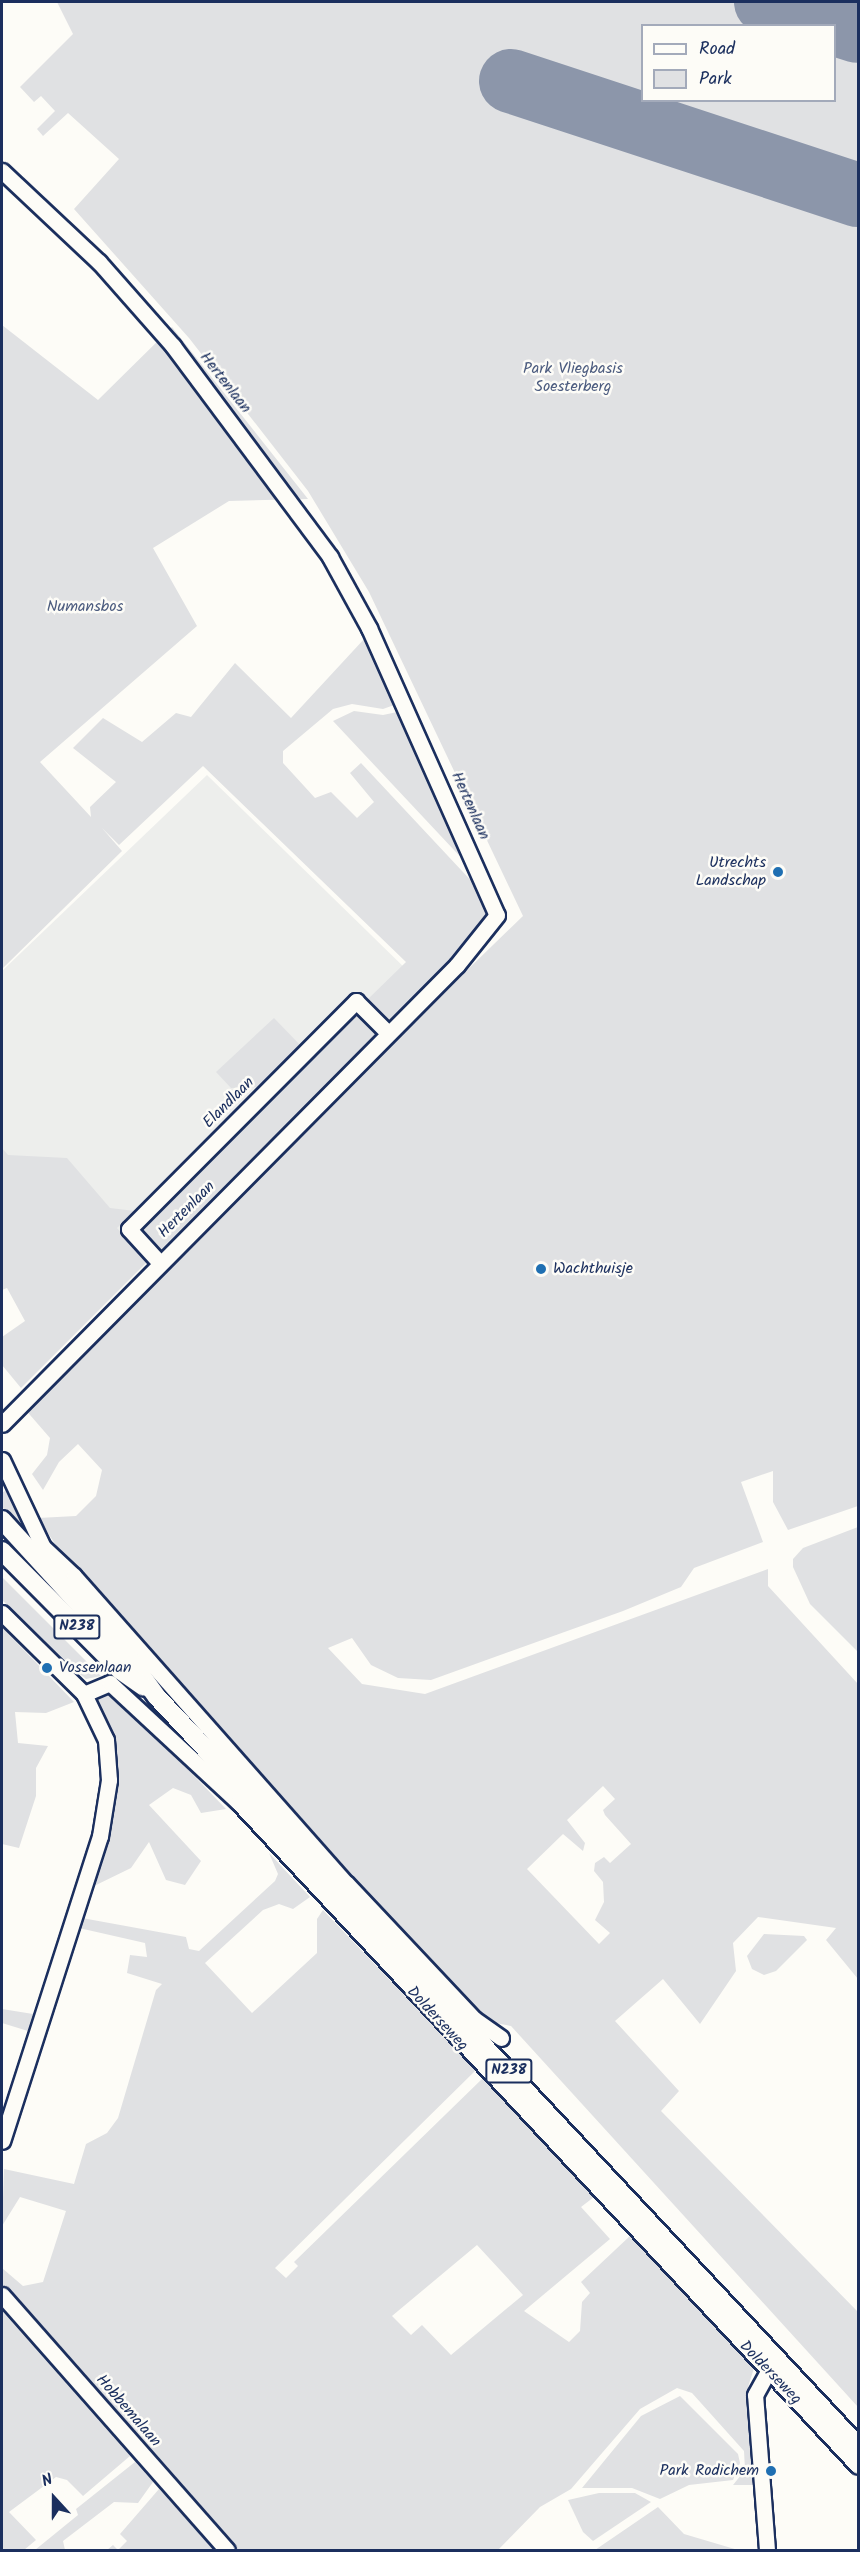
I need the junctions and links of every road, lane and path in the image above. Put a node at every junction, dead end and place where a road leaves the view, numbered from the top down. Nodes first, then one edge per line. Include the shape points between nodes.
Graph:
1 (2, 171) edge
2 (388, 1033) junction
3 (160, 1263) junction
4 (20, 1402) junction
5 (2, 1413) edge
6 (2, 1424) edge
7 (2, 1460) edge
8 (2, 1520) edge
9 (2, 1551) edge
10 (2, 1613) edge
11 (84, 1694) junction
12 (157, 1697) junction
13 (501, 2038) dead end
14 (2, 2141) edge
15 (2, 2295) edge
16 (767, 2373) junction
17 (858, 2446) edge
18 (858, 2466) edge
19 (227, 2550) edge
20 (767, 2550) edge

1 - 2 street, Hertenlaan via 99,262 218,400 330,557 424,746 497,915 483,937
2 - 3 street, Hertenlaan
2 - 3 street, Elandlaan via 356,1001 129,1229
3 - 4 street, Hertenlaan
4 - 5 street, Hertenlaan
4 - 6 street, Hertenlaan
7 - 13 street, Dolderseweg via 43,1547 74,1576 346,1883 474,2019
8 - 12 main road, Dolderseweg / N238 via 131,1661
9 - 12 main road, Dolderseweg / N238 via 120,1670
10 - 11 street
11 - 14 street via 106,1740 106,1808
11 - 16 street, Dolderseweg via 110,1683 238,1802
12 - 17 main road, Dolderseweg / N238
15 - 19 street, Hobbemalaan
16 - 18 street, Dolderseweg
16 - 20 street via 755,2395

